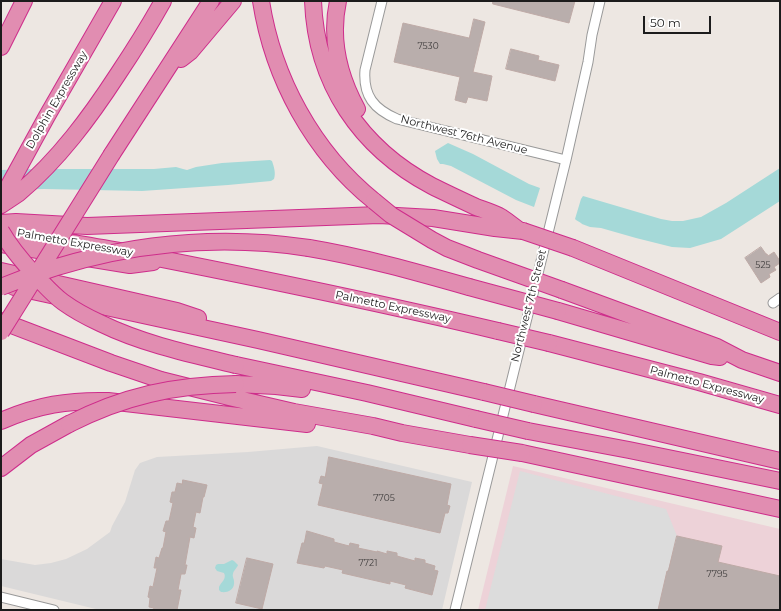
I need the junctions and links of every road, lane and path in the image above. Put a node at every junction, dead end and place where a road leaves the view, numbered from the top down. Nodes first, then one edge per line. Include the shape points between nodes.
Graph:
1 (24, 1) edge
2 (114, 1) edge
3 (163, 1) edge
4 (211, 1) edge
5 (233, 1) edge
6 (313, 1) edge
7 (338, 1) edge
8 (382, 1) edge
9 (600, 1) edge
10 (262, 5) edge
11 (1, 47) edge
12 (166, 72) junction
13 (390, 158) junction
14 (566, 160) junction
15 (1, 200) edge
16 (1, 205) edge
17 (1, 223) edge
18 (1, 230) edge
19 (521, 230) junction
20 (1, 244) edge
21 (167, 260) junction
22 (1, 271) edge
23 (1, 285) edge
24 (1, 321) edge
25 (1, 332) edge
26 (780, 332) edge
27 (258, 340) junction
28 (742, 360) junction
29 (780, 373) edge
30 (780, 405) edge
31 (476, 419) junction
32 (1, 421) edge
33 (402, 433) junction
34 (780, 461) edge
35 (1, 468) edge
36 (780, 481) edge
37 (780, 509) edge
38 (1, 597) edge
39 (54, 610) edge
40 (455, 610) edge

1 - 11 highway
2 - 15 highway, Dolphin Expressway
3 - 16 highway via 148,29 78,131 47,166
4 - 12 highway
5 - 12 highway via 190,52
6 - 13 highway via 315,28 323,61 336,92 365,134
7 - 13 highway via 335,35 342,75 358,111
8 - 14 street, Northwest 76th Avenue via 364,80 369,98 376,106 397,119
9 - 14 street, Northwest 7th Street
10 - 28 highway, bridge via 275,59 303,119 332,159 354,183 391,215 442,245 478,260 717,347
12 - 25 highway, bridge
13 - 19 highway via 430,185 500,217
14 - 40 street, Northwest 7th Street
17 - 19 highway via 87,226 379,215 433,218
18 - 21 highway, Palmetto Expressway
18 - 31 highway, bridge via 20,260 62,301 82,314 145,342
19 - 26 highway, bridge via 573,248
20 - 21 highway via 130,265
21 - 30 highway, Palmetto Expressway, bridge via 367,301 549,343
22 - 27 highway via 178,311
23 - 27 highway
23 - 28 highway, bridge via 73,262 160,245 223,241 288,245 368,259 712,356
24 - 33 highway via 162,380 264,406
27 - 34 highway, bridge
28 - 29 highway
31 - 35 highway, bridge via 383,405 293,387 236,384 177,388 103,408 32,445
31 - 36 highway, bridge
32 - 33 highway via 46,405 100,401 372,432
33 - 37 highway, bridge via 522,453
38 - 39 street

